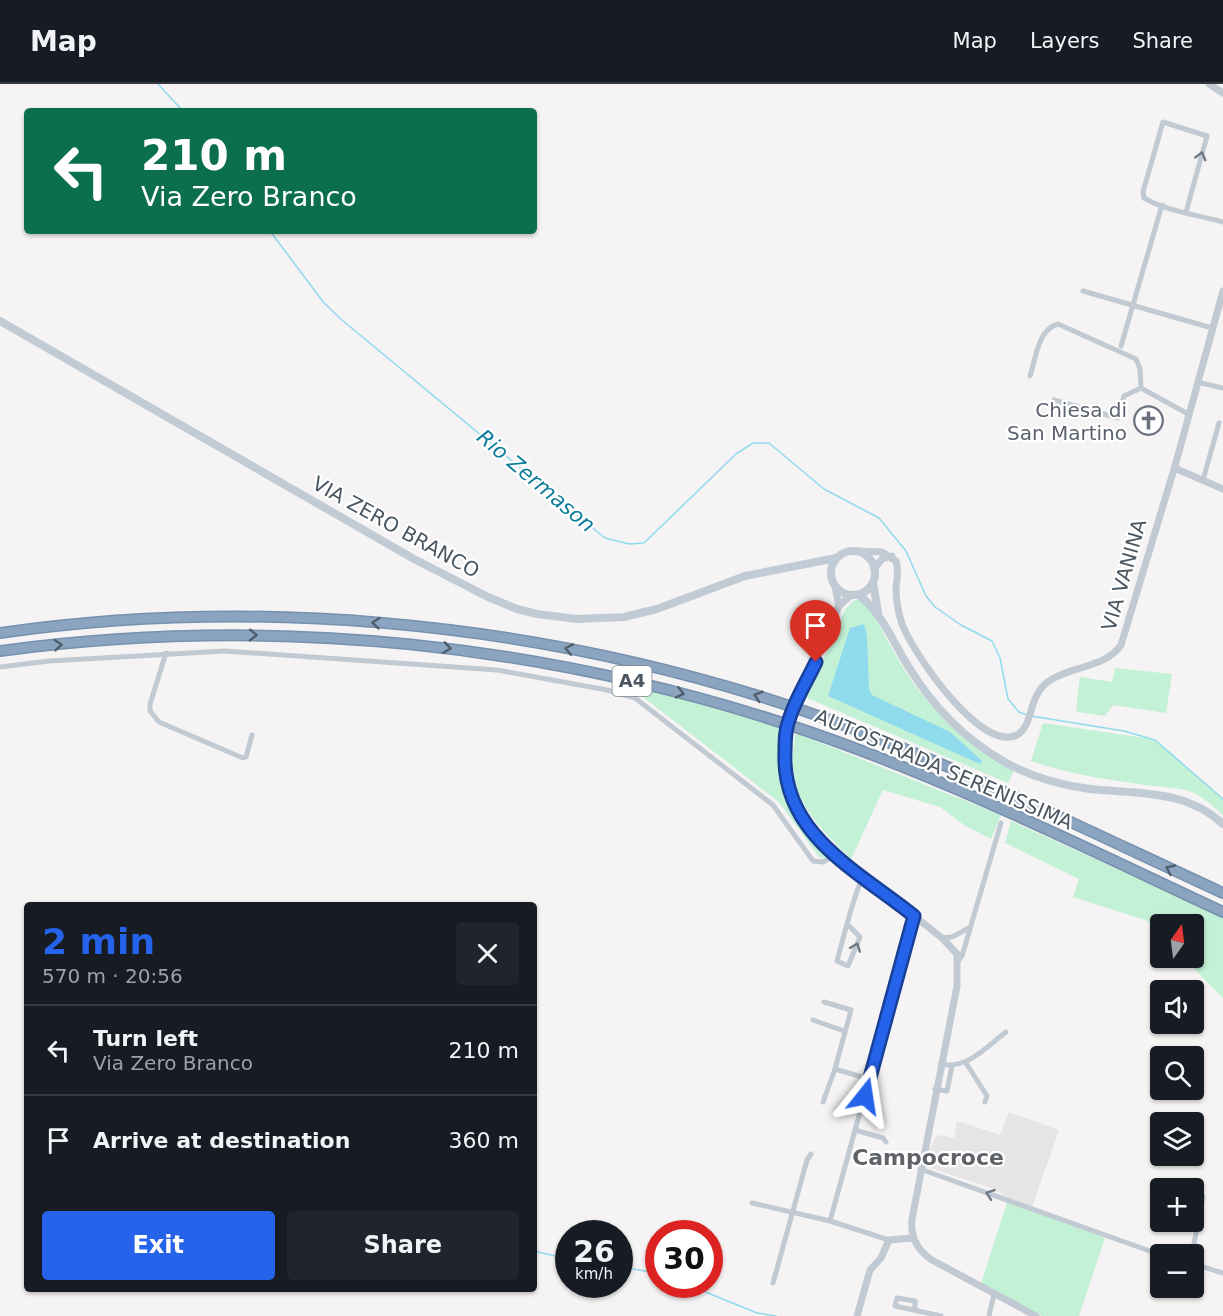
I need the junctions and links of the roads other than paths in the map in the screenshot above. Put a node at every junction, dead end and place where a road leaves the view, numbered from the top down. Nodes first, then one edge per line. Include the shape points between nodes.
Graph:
1 (1209, 84) edge
2 (1223, 93) edge
3 (1162, 205) junction
4 (1186, 212) junction
5 (1223, 222) edge
6 (1083, 291) dead end
7 (1223, 291) edge
8 (1133, 305) junction
9 (1221, 305) edge
10 (0, 321) edge
11 (1212, 327) junction
12 (1121, 346) dead end
13 (1030, 376) dead end
14 (1197, 382) junction
15 (1142, 388) junction
16 (1223, 388) edge
17 (1054, 400) dead end
18 (1188, 414) junction
19 (1219, 423) dead end
20 (1175, 466) junction
21 (1203, 480) junction
22 (1223, 489) edge
23 (857, 551) junction
24 (892, 556) junction
25 (836, 558) junction
26 (809, 565) junction
27 (874, 569) junction
28 (830, 575) junction
29 (873, 582) junction
30 (835, 587) junction
31 (855, 595) junction
32 (839, 606) junction
33 (880, 616) junction
34 (0, 633) edge
35 (0, 651) edge
36 (166, 652) junction
37 (0, 667) edge
38 (252, 735) dead end
39 (1001, 824) dead end
40 (1223, 824) edge
41 (835, 855) junction
42 (863, 876) junction
43 (1223, 893) edge
44 (1223, 912) edge
45 (914, 916) junction
46 (847, 924) junction
47 (969, 928) junction
48 (942, 938) junction
49 (958, 961) junction
50 (824, 1002) dead end
51 (813, 1020) dead end
52 (844, 1031) junction
53 (1005, 1032) dead end
54 (940, 1064) junction
55 (966, 1064) junction
56 (952, 1066) junction
57 (835, 1069) junction
58 (869, 1079) junction
59 (935, 1089) junction
60 (822, 1102) dead end
61 (985, 1102) dead end
62 (855, 1130) junction
63 (886, 1142) dead end
64 (811, 1154) dead end
65 (920, 1168) junction
66 (752, 1203) dead end
67 (792, 1212) junction
68 (831, 1221) junction
69 (913, 1238) junction
70 (889, 1240) junction
71 (1150, 1251) edge
72 (1204, 1267) edge
73 (1223, 1273) edge
74 (773, 1283) dead end
75 (994, 1294) junction
76 (915, 1310) dead end
77 (856, 1316) edge
78 (941, 1316) edge
79 (989, 1316) edge
80 (1036, 1316) edge

1 - 2 street
3 - 4 street
4 -> 3 street via 1207,136 1163,122 1143,192 1146,200
3 - 8 street
4 - 5 street
6 - 8 street
7 - 9 street, VIA VANINA
8 - 11 street
8 - 12 street
9 - 11 street, VIA VANINA
10 - 26 main road, VIA ZERO BRANCO via 414,559 514,608 576,619 624,617 657,609 745,576
11 - 14 street, VIA VANINA
13 - 15 street via 1044,332 1058,324 1136,360
14 - 16 street
14 - 18 street, VIA VANINA
15 - 17 street via 1124,396 1118,418
15 - 18 street
18 - 20 street, VIA VANINA
19 - 21 street
20 - 21 street
20 - 24 street, VIA VANINA via 1121,645 1114,653 1059,674 1045,684 1031,706 1026,727 1017,734 998,736 970,717 919,655 903,626 897,602 898,566
21 - 22 street
23 - 24 street via 879,551
23 - 25 main road
23 - 27 main road via 867,556
24 - 27 street via 882,559
25 - 26 main road, VIA ZERO BRANCO
25 - 28 main road
26 - 28 main road
27 - 29 main road
28 - 30 main road
29 - 31 main road via 869,589
29 - 33 main road
30 - 31 main road
30 - 32 street
31 - 32 street
31 - 33 main road
32 - 41 street, bridge via 789,720 784,764 797,812
33 - 40 main road via 933,702 967,735 1004,762 1064,785 1182,799
43 -> 34 highway, AUTOSTRADA SERENISSIMA / A4 via 966,775 868,735 759,696 616,659 426,628 290,619 124,621
35 -> 44 highway, AUTOSTRADA SERENISSIMA / A4 via 127,639 288,636 424,645 558,665 702,698 857,749 971,796
36 - 37 street
36 - 38 street via 150,704 150,711 159,722 243,758
36 - 41 street via 225,651 497,670 628,695 773,805 813,861 823,862
39 - 47 street
41 - 42 street
42 - 45 street
42 - 46 street
45 - 48 street
45 - 58 street
46 -> 46 street via 837,961 846,966 860,937
47 - 48 street
47 - 49 street
48 - 49 street via 957,954
49 - 54 street via 957,986
50 - 52 street via 851,1010
51 - 52 street
52 - 57 street
53 - 55 street
54 - 56 street
54 - 59 street
55 - 56 street
55 - 61 street via 987,1096
56 - 59 street via 947,1091
57 - 58 street
57 - 60 street
58 - 62 street
59 - 65 street
62 - 63 street
62 - 68 street
64 - 67 street
65 - 69 street
71 -> 65 street
66 - 67 street
67 - 68 street
67 - 74 street
68 - 70 street
69 - 70 street
69 - 75 street via 932,1260
70 - 77 street via 870,1270
72 - 73 street
75 - 79 street
75 - 80 street
76 - 78 street

